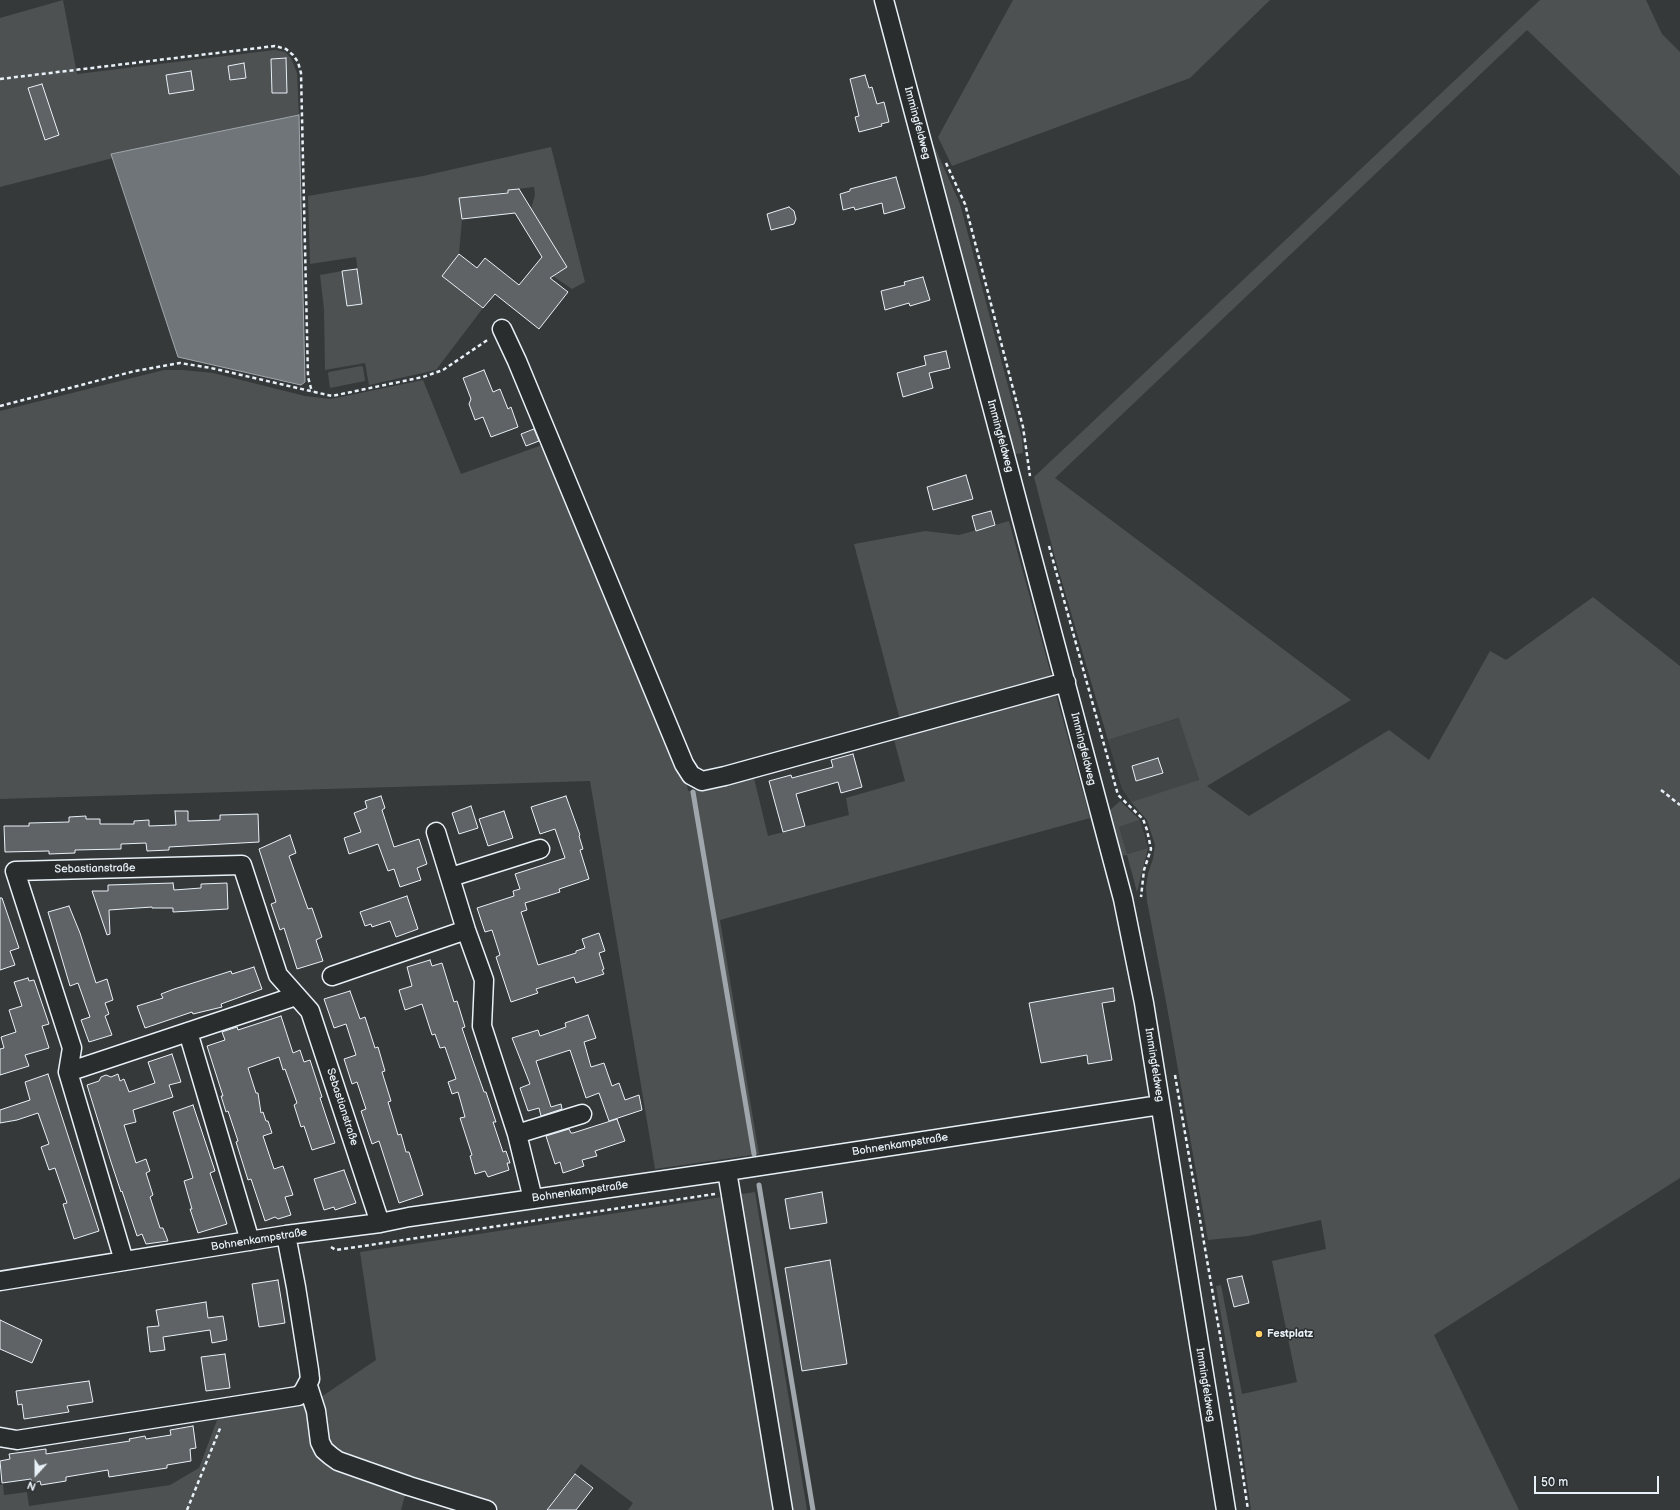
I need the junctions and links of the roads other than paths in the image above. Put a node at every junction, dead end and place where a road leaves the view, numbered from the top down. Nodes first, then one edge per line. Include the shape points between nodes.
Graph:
1 (884, 0) edge
2 (502, 329) road end
3 (1066, 682) junction
4 (436, 832) dead end
5 (540, 849) dead end
6 (451, 877) junction
7 (466, 930) junction
8 (332, 976) dead end
9 (296, 996) junction
10 (188, 1032) junction
11 (68, 1072) junction
12 (1160, 1105) junction
13 (582, 1114) dead end
14 (517, 1134) junction
15 (727, 1171) junction
16 (533, 1199) junction
17 (380, 1223) junction
18 (286, 1236) junction
19 (250, 1241) junction
20 (124, 1261) junction
21 (0, 1281) edge
22 (308, 1386) junction
23 (0, 1437) edge
24 (487, 1510) edge
25 (783, 1510) edge
26 (1226, 1510) edge

1 - 3 street, Immingfeldweg
2 - 3 street via 684,764 691,775 702,781 725,776
3 - 12 street, Immingfeldweg via 1123,899 1144,1003
4 - 6 street
5 - 6 street
6 - 7 street
7 - 8 street
7 - 14 street via 484,980 482,1026
9 - 10 street
9 - 11 street, Sebastianstraße via 278,975 242,865 15,871 72,1048
9 - 17 street, Sebastianstraße via 310,1011
10 - 11 street
10 - 19 street
11 - 20 street, Sebastianstraße
12 - 15 street, Bohnenkampstraße
12 - 26 street, Immingfeldweg
13 - 14 street
14 - 16 street
15 - 16 street, Bohnenkampstraße
15 - 25 street
16 - 17 street, Bohnenkampstraße
17 - 18 street, Bohnenkampstraße
18 - 19 street, Bohnenkampstraße
18 - 22 street via 309,1370
19 - 20 street, Bohnenkampstraße
20 - 21 street, Bohnenkampstraße
22 - 23 street via 298,1396 17,1440
22 - 24 street via 316,1411 320,1442 324,1450 338,1461

